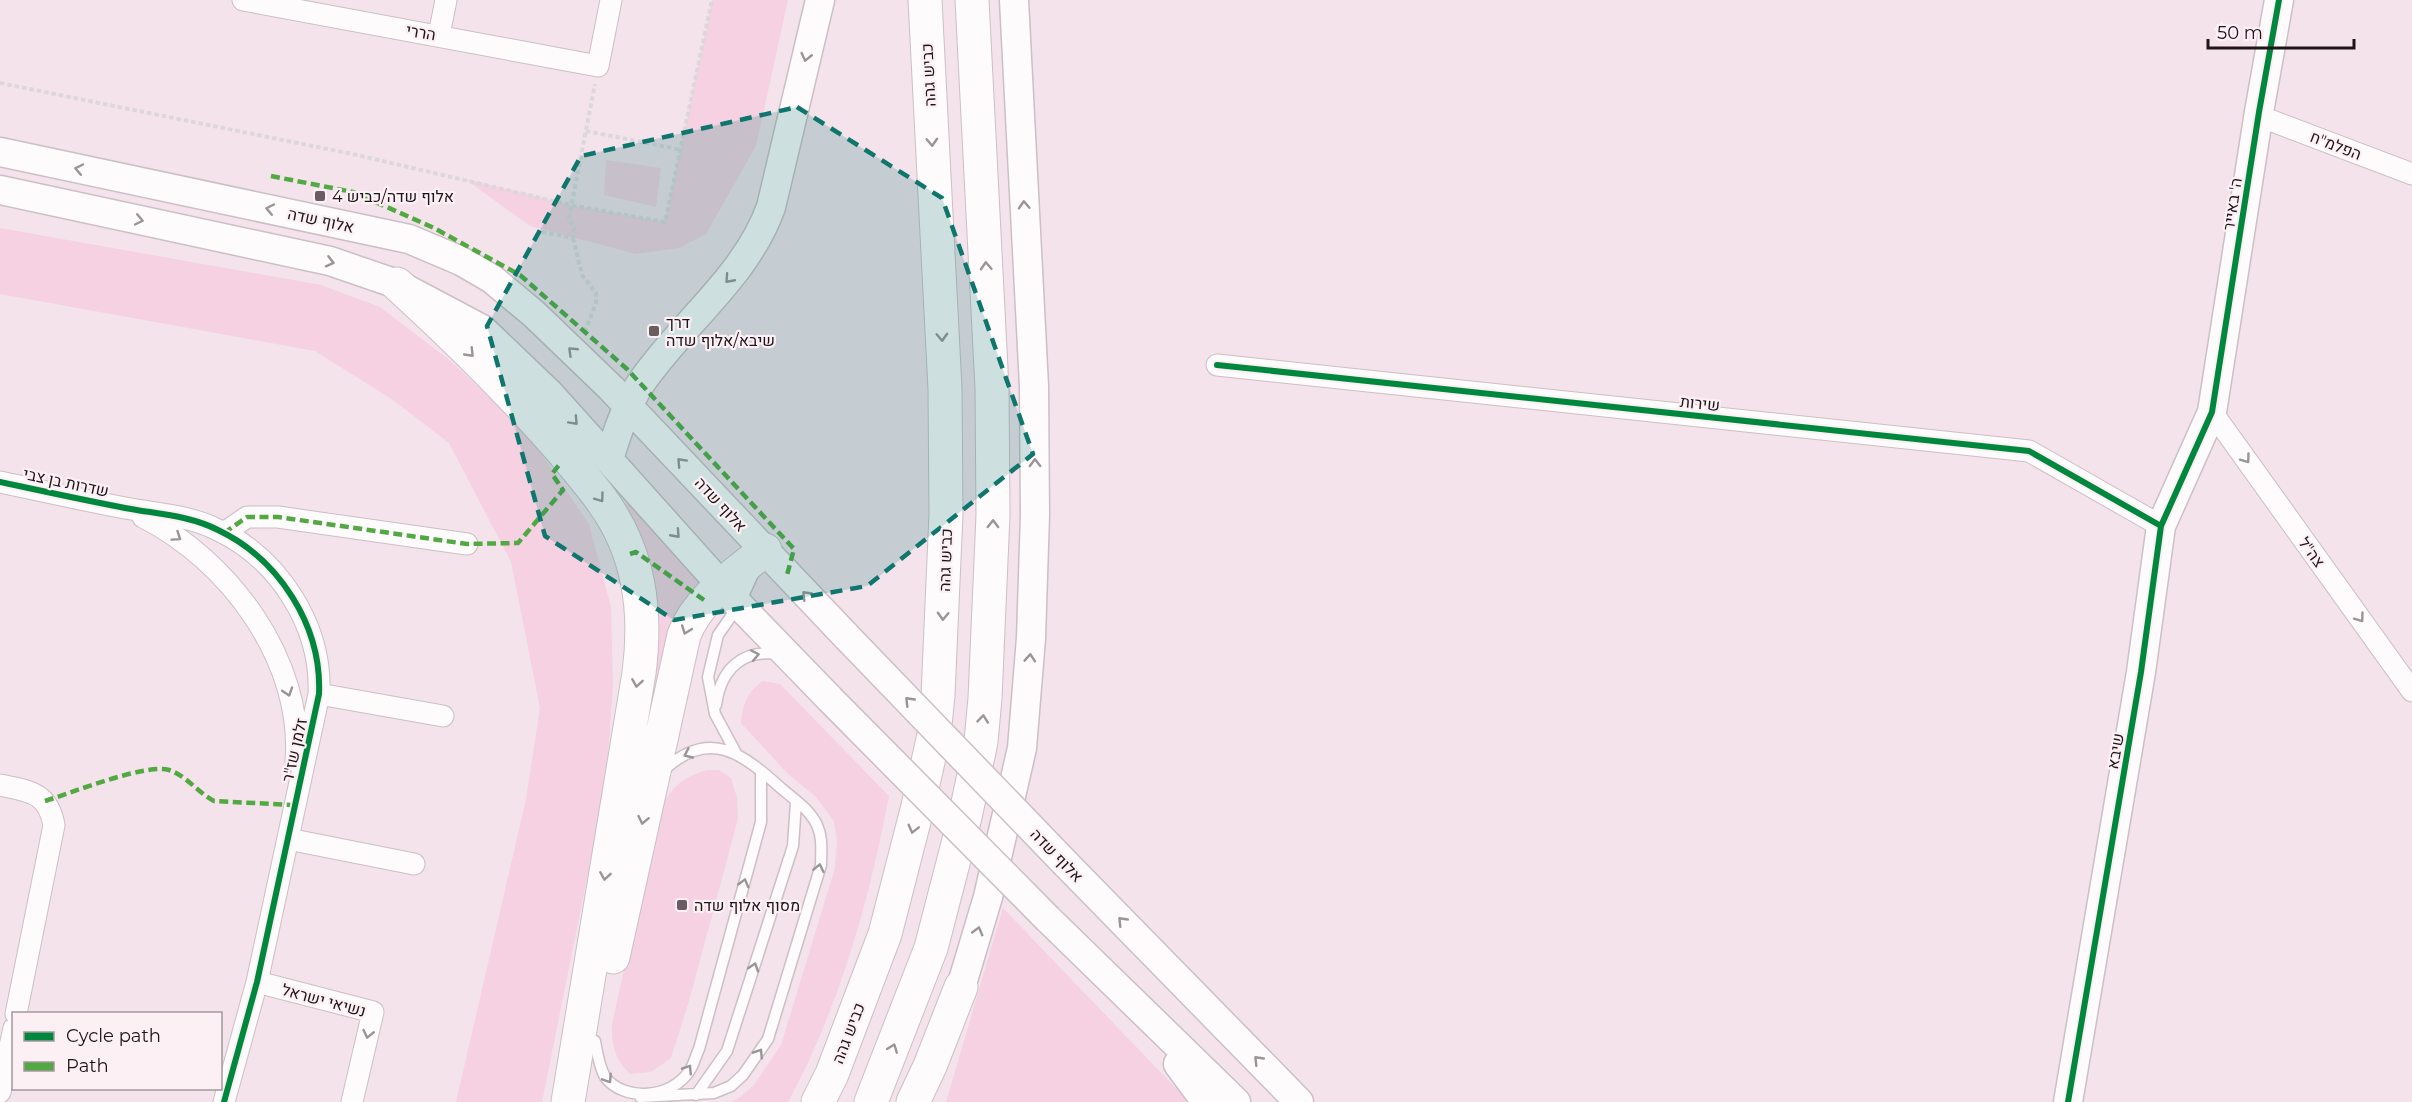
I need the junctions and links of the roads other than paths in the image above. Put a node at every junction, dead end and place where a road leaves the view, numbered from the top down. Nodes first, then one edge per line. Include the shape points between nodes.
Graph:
1 (243, 0) edge
2 (446, 0) edge
3 (611, 0) edge
4 (820, 0) edge
5 (925, 0) edge
6 (972, 0) edge
7 (1014, 0) edge
8 (2279, 0) edge
9 (282, 4) edge
10 (439, 35) junction
11 (2259, 116) junction
12 (0, 152) edge
13 (2412, 174) edge
14 (0, 190) edge
15 (397, 284) junction
16 (675, 338) junction
17 (1217, 365) dead end
18 (596, 373) junction
19 (628, 406) junction
20 (2212, 412) junction
21 (609, 459) junction
22 (0, 482) edge
23 (126, 508) junction
24 (2161, 526) junction
25 (224, 533) junction
26 (467, 544) dead end
27 (765, 550) junction
28 (730, 595) junction
29 (792, 658) junction
30 (2412, 691) edge
31 (320, 694) junction
32 (715, 714) junction
33 (443, 716) dead end
34 (736, 753) junction
35 (761, 772) junction
36 (0, 785) edge
37 (650, 786) junction
38 (796, 802) junction
39 (288, 839) junction
40 (414, 864) dead end
41 (257, 982) junction
42 (961, 987) junction
43 (1127, 995) junction
44 (16, 1012) edge
45 (12, 1037) edge
46 (595, 1041) junction
47 (0, 1092) edge
48 (696, 1095) junction
49 (640, 1097) junction
50 (224, 1102) edge
51 (352, 1102) edge
52 (568, 1102) edge
53 (581, 1102) edge
54 (818, 1102) edge
55 (871, 1102) edge
56 (913, 1102) edge
57 (929, 1102) edge
58 (1206, 1102) edge
59 (1236, 1102) edge
60 (1299, 1102) edge
61 (2068, 1102) edge

1 - 9 street, הררי
2 - 10 street
3 - 10 street, הררי via 598,66
4 -> 16 main road via 762,232 744,262
5 -> 54 highway, כביש גהה via 945,389 946,514 937,705 918,806 885,933
55 -> 6 highway via 931,948 981,742 993,515 992,388
42 -> 7 main road via 988,897 1022,748 1031,638 1034,386
8 - 11 main road, ה' באייר
9 - 10 street, הררי
11 - 13 street, הפלמ"ח
11 - 20 main road, ה' באייר
18 -> 12 main road, אלוף שדה via 492,279 409,238
14 -> 15 main road via 330,261
15 -> 21 main road via 483,329
15 -> 52 highway via 477,361 579,471 614,518 637,577 643,619 639,673
16 - 18 main road via 627,369 612,375
16 - 19 main road
17 - 24 street, שירות via 2029,451
18 - 19 main road, אלוף שדה
19 - 21 main road
27 -> 19 main road, אלוף שדה
20 - 24 main road, שיבא
20 -> 30 street, צה"ל
21 -> 28 main road
22 - 23 street, שדרות בן צבי
23 - 25 street, זלמן שז"ר via 187,518
23 -> 39 street, זלמן שז"ר via 192,547 223,575 248,606 269,643 296,726
24 - 61 main road, שיבא via 2142,672
25 - 26 street via 246,517 278,517
25 - 31 street, זלמן שז"ר via 245,545 270,568 302,613 317,651
27 - 28 highway
60 -> 27 main road, אלוף שדה, bridge
28 - 29 main road
28 - 32 lane via 708,677
28 -> 37 highway via 704,600 690,620
32 -> 29 lane via 717,693 732,664 761,653
29 - 43 main road, bridge
31 - 33 street
31 - 39 street, זלמן שז"ר
32 - 34 lane
34 - 35 lane
34 -> 37 lane via 720,747 701,748 665,769
35 - 38 lane
49 -> 35 lane via 675,1086 690,1071 699,1049 761,822
36 - 44 street via 36,794 51,811 54,825
37 -> 46 highway
48 -> 38 lane via 728,1051 792,846
48 -> 38 lane via 731,1086 768,1039 820,865 819,827
39 - 40 street
39 - 41 street, זלמן שז"ר
41 - 50 street, זלמן שז"ר
41 -> 51 street, נשיאי ישראל via 373,1012
42 - 56 highway
42 - 57 main road
43 - 58 main road
43 - 59 main road
45 - 47 street
46 -> 49 lane via 600,1066 610,1083 627,1096
46 - 53 highway
48 - 49 lane

